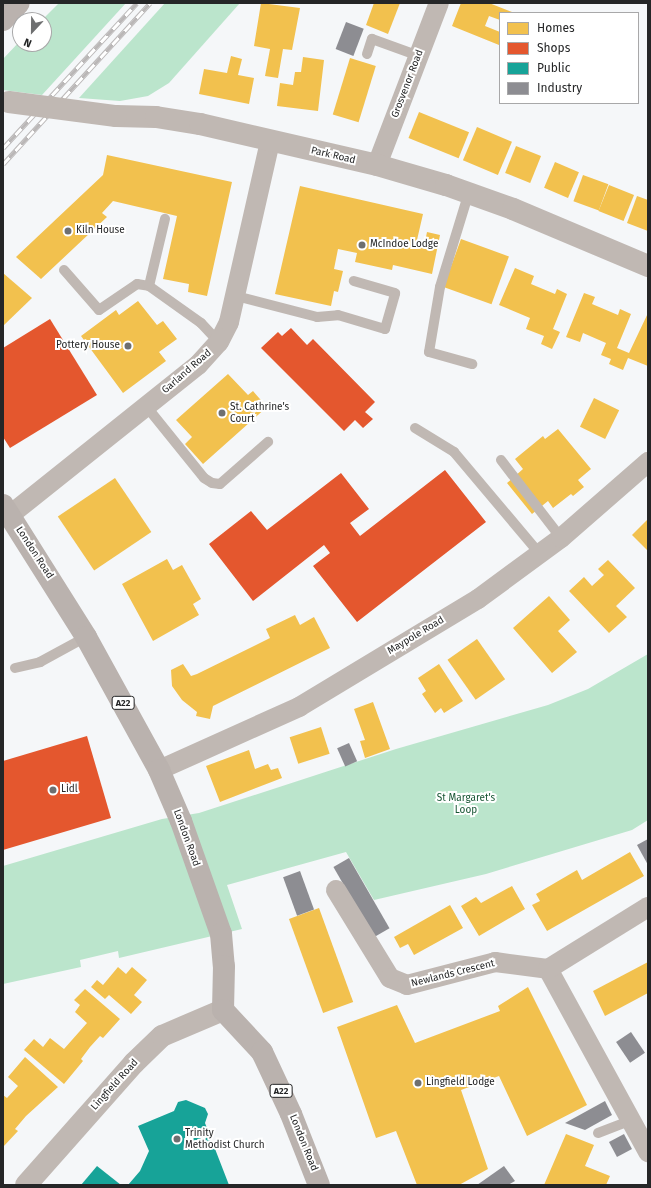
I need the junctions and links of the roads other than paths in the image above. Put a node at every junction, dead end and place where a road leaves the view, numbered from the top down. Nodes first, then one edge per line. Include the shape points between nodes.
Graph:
1 (19, 3) edge
2 (439, 3) edge
3 (3, 20) edge
4 (367, 54) dead end
5 (419, 56) junction
6 (6, 102) edge
7 (270, 142) junction
8 (377, 165) junction
9 (469, 192) junction
10 (165, 219) dead end
11 (648, 266) edge
12 (64, 270) dead end
13 (354, 281) dead end
14 (149, 286) junction
15 (236, 296) junction
16 (219, 342) junction
17 (472, 364) dead end
18 (146, 406) junction
19 (415, 428) dead end
20 (268, 442) dead end
21 (501, 460) dead end
22 (648, 462) edge
23 (6, 510) edge
24 (561, 538) junction
25 (540, 554) junction
26 (86, 637) junction
27 (15, 668) dead end
28 (159, 770) junction
29 (336, 890) dead end
30 (648, 907) edge
31 (548, 970) junction
32 (223, 1010) junction
33 (629, 1121) junction
34 (598, 1133) dead end
35 (648, 1152) edge
36 (26, 1185) edge
37 (319, 1185) edge

1 - 3 highway
2 - 5 street, Grosvenor Road
4 - 5 lane via 372,40
5 - 8 street, Grosvenor Road
6 - 7 street, Park Road, bridge via 116,116 156,117 200,124
7 - 8 street, Park Road
7 - 15 street, Garland Road
8 - 9 street, Park Road
9 - 11 street, Park Road
9 - 17 lane via 440,287 429,352
10 - 14 lane
12 - 14 lane via 99,310 137,284
13 - 15 lane via 395,294 385,329 338,315 317,317
14 - 16 lane via 200,323
15 - 16 street, Garland Road via 229,322
16 - 18 street, Garland Road via 198,365
18 - 20 lane via 204,478 212,483 220,484
18 - 23 street, Garland Road
19 - 25 lane via 454,452
21 - 24 lane
22 - 24 street, Maypole Road
23 - 26 highway, London Road / A22
24 - 25 street, Maypole Road
25 - 28 street, Maypole Road via 478,599 299,707
26 - 27 lane via 40,662
26 - 28 highway, London Road / A22
28 - 32 highway, London Road / A22 via 181,821 221,934
29 - 31 street, Newlands Crescent via 390,978 407,985 495,962
30 - 31 street
31 - 33 street
32 - 36 street, Lingfield Road via 162,1036 134,1063
32 - 37 highway, London Road / A22 via 262,1052 291,1114
33 - 34 lane
33 - 35 street

